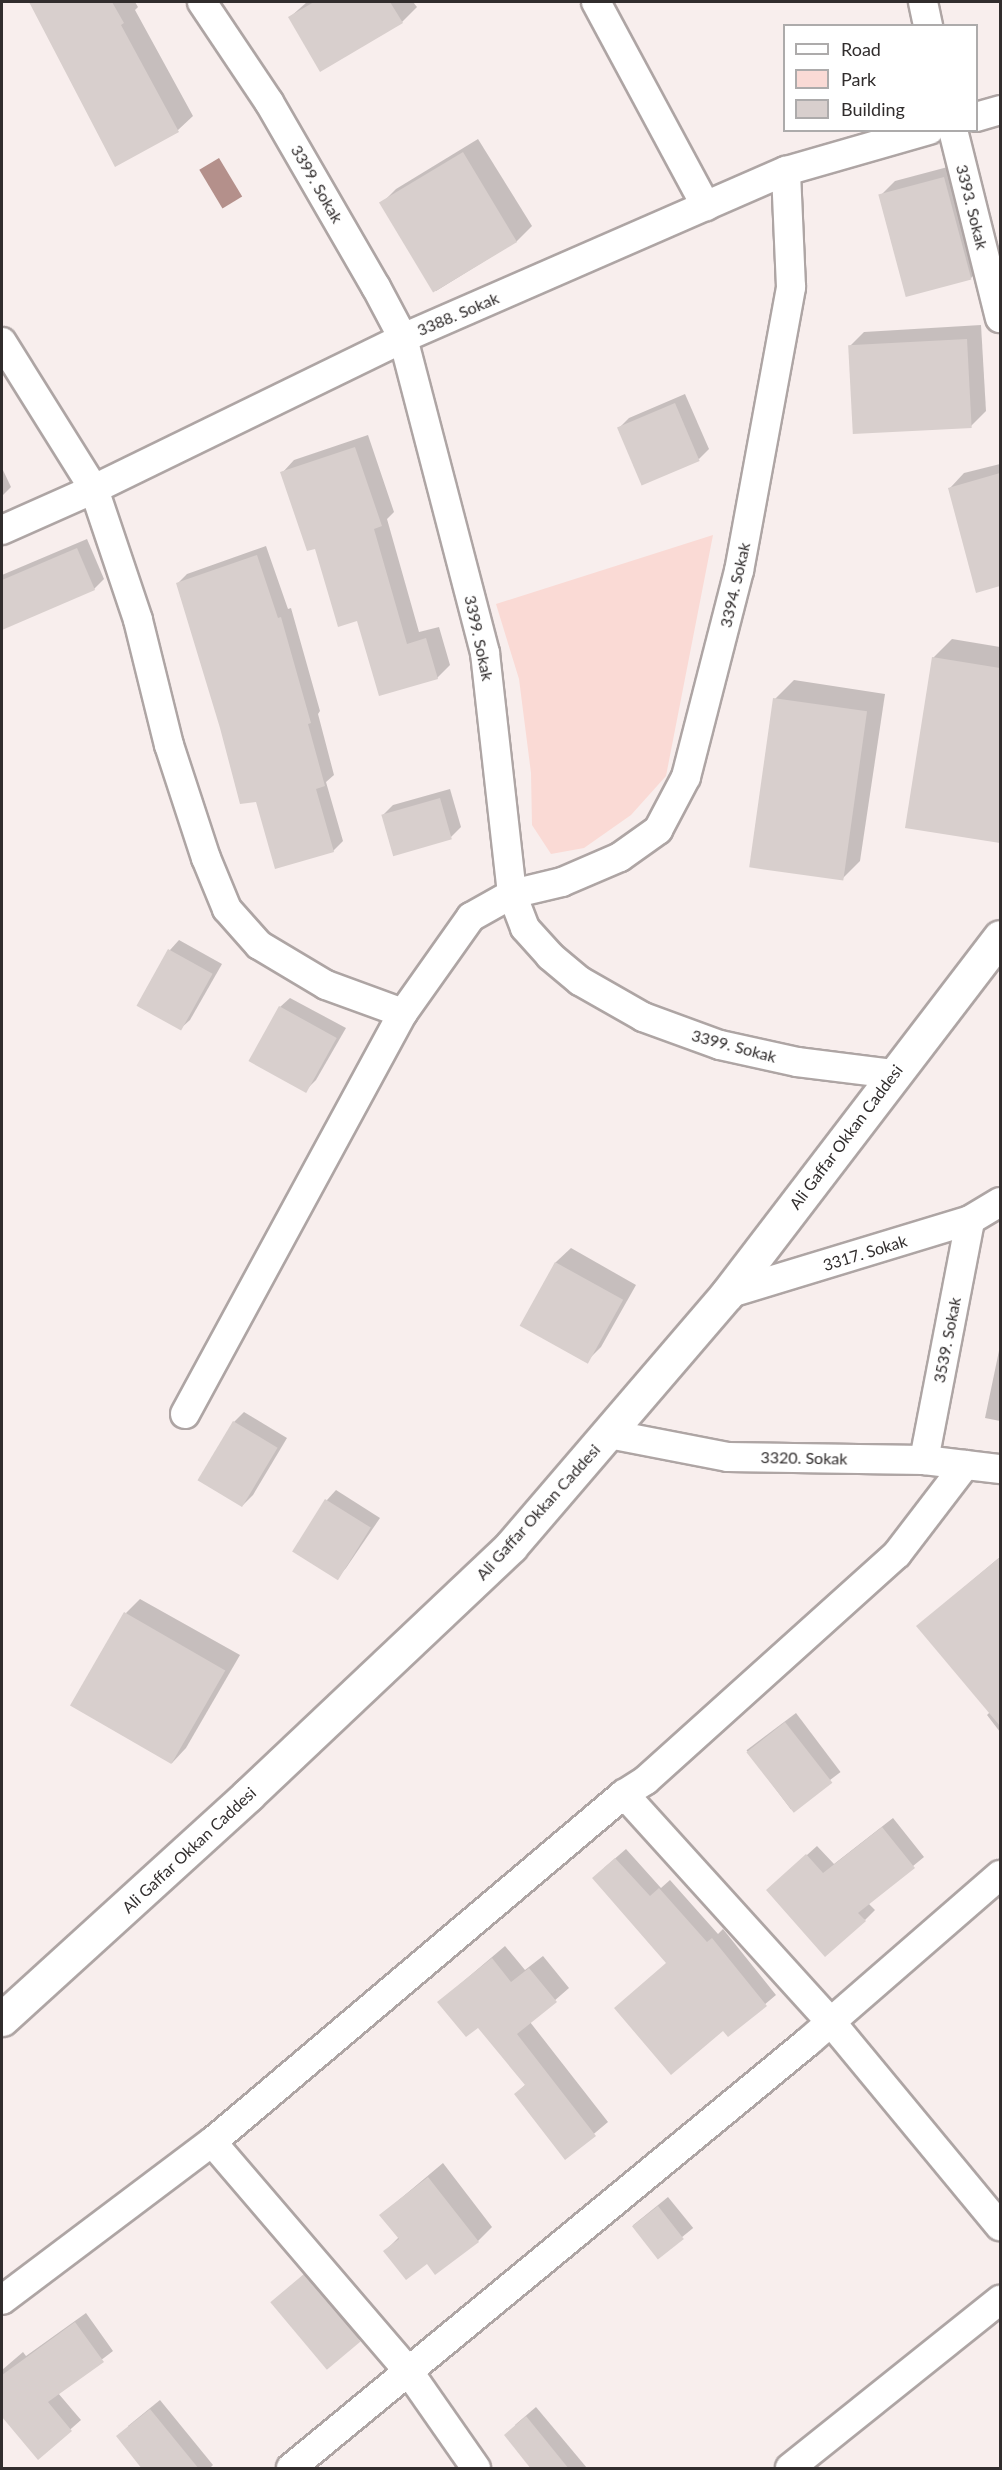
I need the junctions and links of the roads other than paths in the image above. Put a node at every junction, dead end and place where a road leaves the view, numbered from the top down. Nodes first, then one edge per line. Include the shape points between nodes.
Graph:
1 (202, 2) edge
2 (596, 2) edge
3 (923, 2) edge
4 (928, 24) edge
5 (1000, 110) edge
6 (978, 116) edge
7 (922, 132) edge
8 (954, 132) edge
9 (786, 171) junction
10 (706, 206) junction
11 (1000, 318) edge
12 (403, 338) junction
13 (2, 342) edge
14 (94, 489) junction
15 (2, 530) edge
16 (512, 894) junction
17 (1000, 937) edge
18 (403, 1013) junction
19 (894, 1074) junction
20 (1000, 1202) edge
21 (970, 1220) junction
22 (727, 1294) junction
23 (184, 1414) dead end
24 (609, 1434) junction
25 (924, 1460) junction
26 (965, 1465) junction
27 (1000, 1469) edge
28 (624, 1794) junction
29 (1000, 1875) edge
30 (2, 2019) edge
31 (831, 2022) junction
32 (212, 2142) junction
33 (1000, 2226) edge
34 (2, 2300) edge
35 (1000, 2300) edge
36 (410, 2372) junction
37 (291, 2469) edge
38 (476, 2469) edge
39 (790, 2469) edge

1 - 12 street, 3399. Sokak via 270,102
2 - 10 street
3 - 4 street
5 - 6 street
7 - 9 street, 3388. Sokak
8 - 11 street, 3393. Sokak
9 - 10 street, 3388. Sokak
9 - 16 street, 3394. Sokak via 791,287 740,571 686,777 658,831 620,857 562,882
10 - 12 street, 3388. Sokak
12 - 14 street, 3388. Sokak
12 - 16 street, 3399. Sokak via 485,653
13 - 14 street
14 - 15 street, 3388. Sokak
14 - 18 street via 138,620 169,745 227,909 259,945 326,985
16 - 18 street, 3394. Sokak via 471,917
16 - 19 street, 3399. Sokak via 525,928 549,956 580,981 643,1017 720,1045 797,1062
17 - 19 street, Ali Gaffar Okkan Caddesi
18 - 23 street, 3394. Sokak
19 - 22 street, Ali Gaffar Okkan Caddesi
20 - 21 street, 3317. Sokak
21 - 22 street, 3317. Sokak
21 - 25 street, 3539. Sokak
22 - 24 street, Ali Gaffar Okkan Caddesi
24 - 25 street, 3320. Sokak via 728,1457
24 - 30 street, Ali Gaffar Okkan Caddesi via 511,1546 405,1649
25 - 26 street, 3320. Sokak
26 - 27 street, 3320. Sokak
26 - 28 street via 897,1554 646,1780
28 - 31 street
28 - 32 street
29 - 31 street
31 - 33 street
31 - 36 street
32 - 34 street
32 - 36 street
35 - 39 street
36 - 37 street
36 - 38 street

